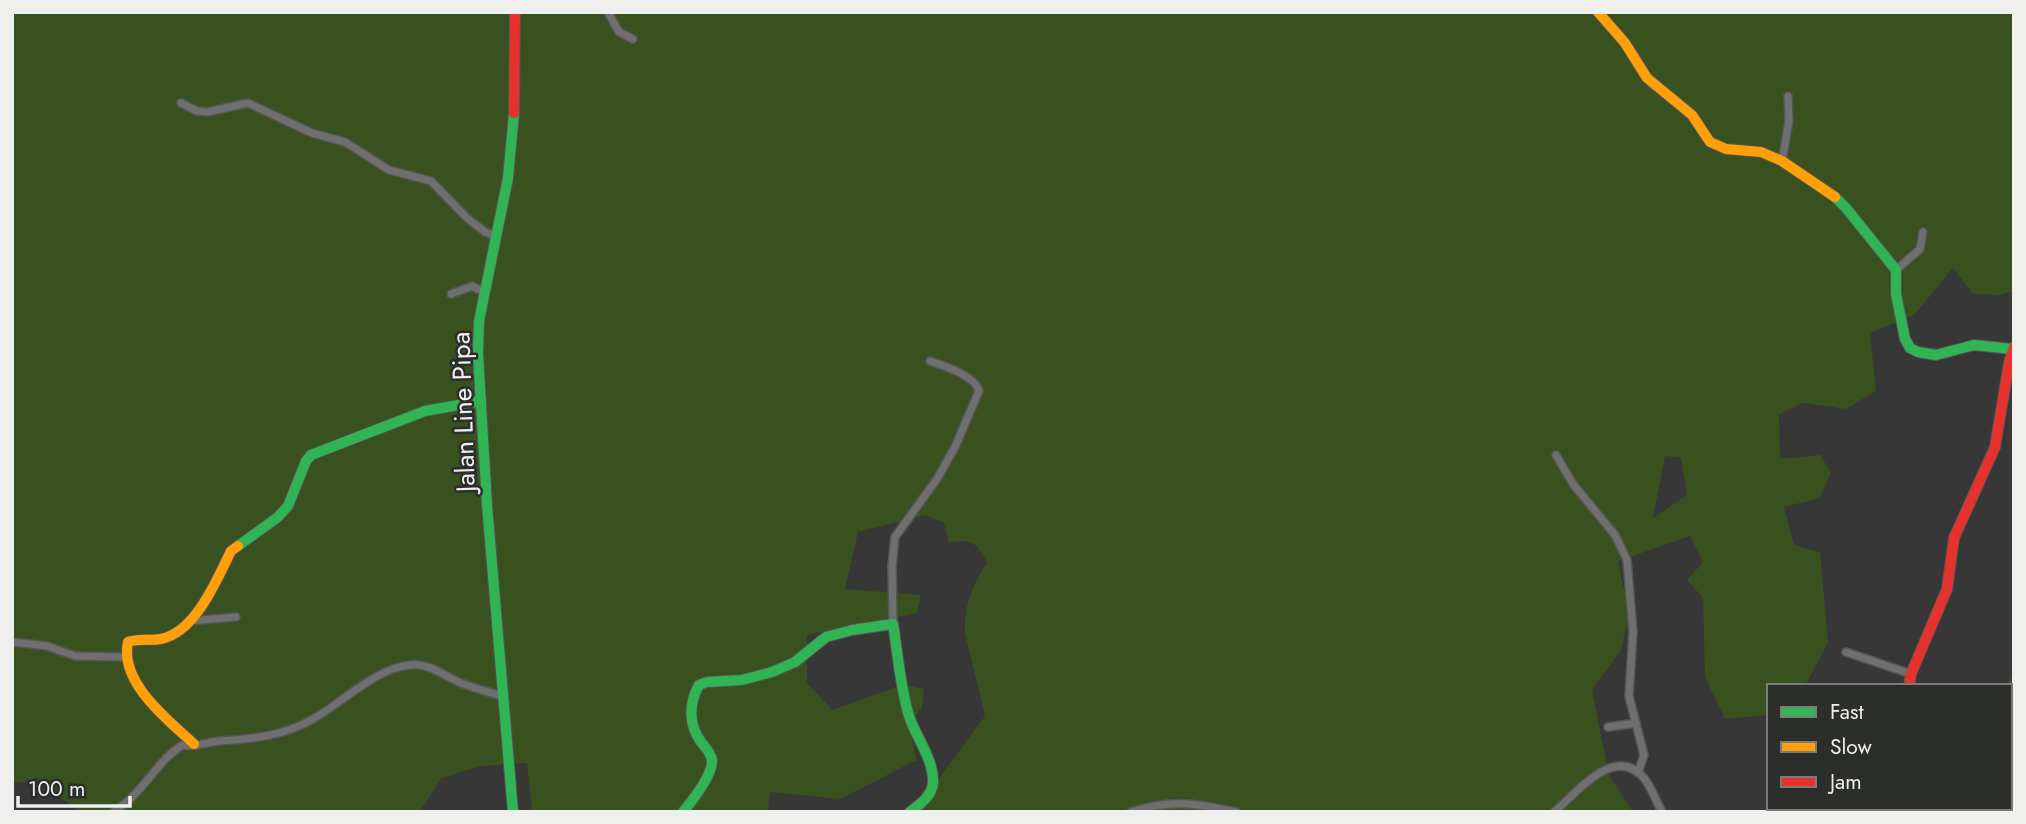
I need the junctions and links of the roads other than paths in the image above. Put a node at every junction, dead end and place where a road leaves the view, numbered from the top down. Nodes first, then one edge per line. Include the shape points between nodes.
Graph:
1 (515, 12) edge
2 (608, 12) edge
3 (1598, 12) edge
4 (633, 39) dead end
5 (1788, 96) dead end
6 (181, 103) dead end
7 (1782, 161) junction
8 (1923, 232) dead end
9 (496, 236) junction
10 (1896, 270) junction
11 (484, 292) junction
12 (451, 294) dead end
13 (2013, 348) edge
14 (930, 361) dead end
15 (481, 401) junction
16 (1556, 455) dead end
17 (236, 617) dead end
18 (189, 621) junction
19 (893, 624) junction
20 (12, 642) edge
21 (1846, 652) dead end
22 (126, 657) junction
23 (1911, 674) junction
24 (1909, 684) edge
25 (502, 696) junction
26 (1636, 723) junction
27 (1608, 726) dead end
28 (194, 744) junction
29 (1638, 773) junction
30 (113, 812) edge
31 (513, 812) edge
32 (683, 812) edge
33 (910, 812) edge
34 (1131, 812) edge
35 (1236, 812) edge
36 (1553, 812) edge
37 (1662, 812) edge

1 - 9 street, Jalan Line Pipa via 514,128
2 - 4 street via 619,32
3 - 7 street via 1647,78 1692,115 1710,142
5 - 7 street
6 - 9 street via 207,112 251,104 312,133 345,142 389,170 431,181 467,218
7 - 10 street via 1831,193
8 - 10 street via 1919,250
9 - 11 street, Jalan Line Pipa
10 - 13 street via 1896,294 1910,348 1936,355 1974,345
11 - 12 street via 472,286
11 - 15 street, Jalan Line Pipa via 478,354
13 - 23 street via 1995,447 1954,538 1947,589
14 - 19 street via 975,382 979,391 937,479 895,537
15 - 18 street via 425,411 311,455 288,506 231,551 209,596
15 - 25 street, Jalan Line Pipa
16 - 26 street via 1573,484 1615,535 1627,560 1633,632 1629,696
17 - 18 street
18 - 22 street via 161,639 130,641
19 - 32 street via 826,638 795,662 772,672 699,685 692,721 712,764
19 - 33 street via 907,712 933,779 931,792
20 - 22 street via 47,646 75,656
21 - 23 street
22 - 28 street via 149,701
23 - 24 street
25 - 28 street via 426,666 409,665 383,674 314,719 284,732
25 - 31 street, Jalan Line Pipa
26 - 27 street
26 - 29 street via 1644,755
28 - 30 street via 182,745 172,753
29 - 36 street via 1620,767 1601,772
29 - 37 street
34 - 35 street via 1174,802

